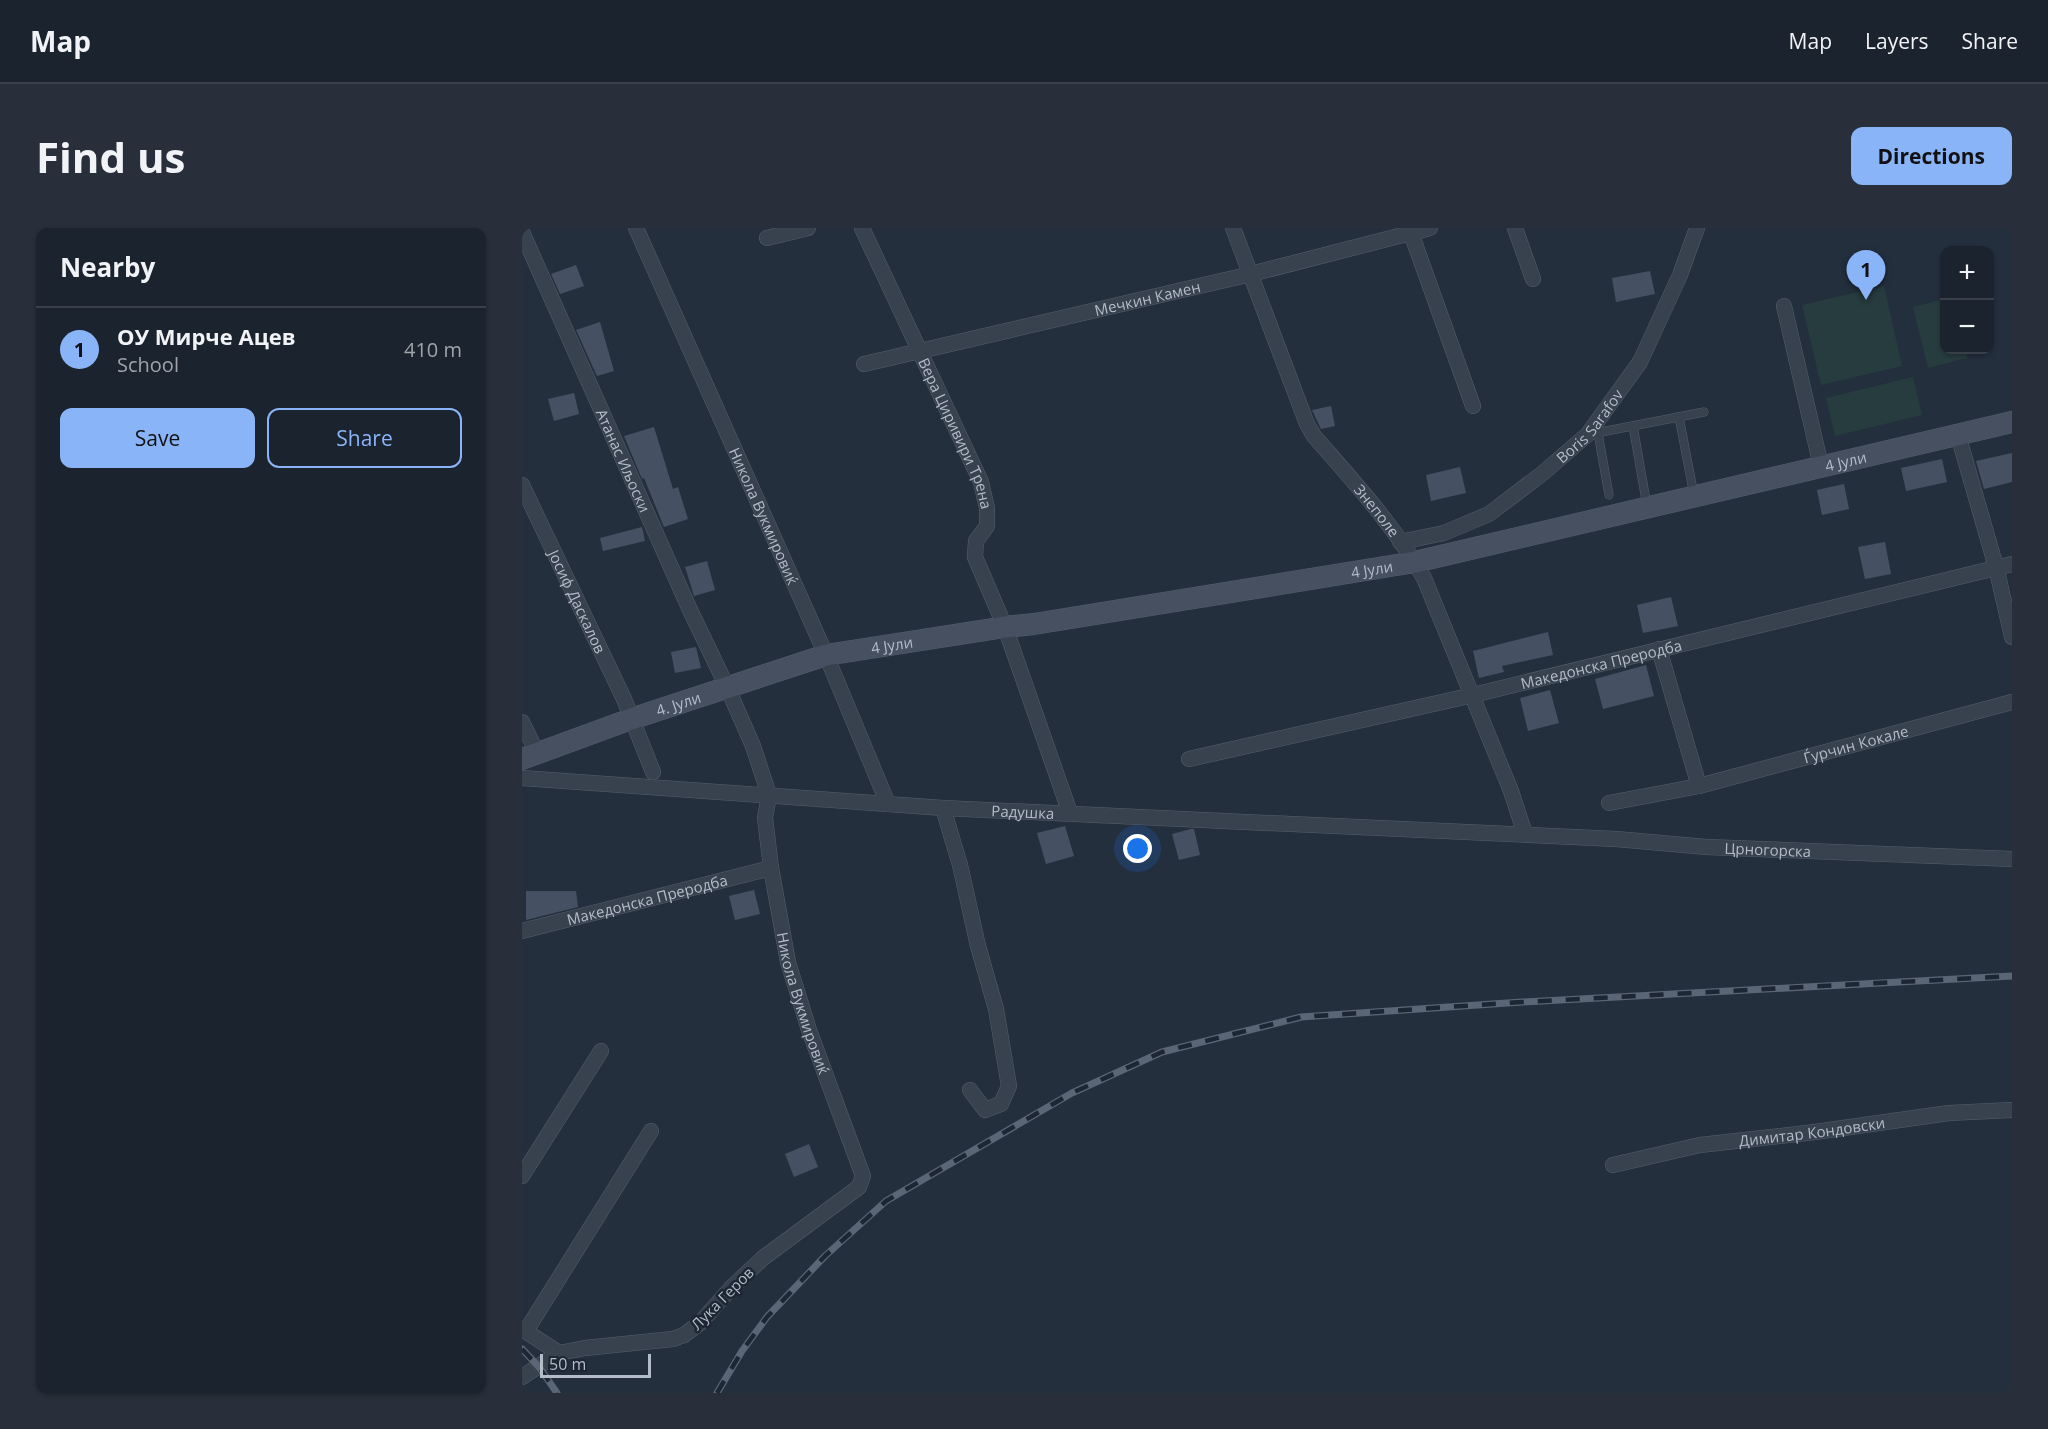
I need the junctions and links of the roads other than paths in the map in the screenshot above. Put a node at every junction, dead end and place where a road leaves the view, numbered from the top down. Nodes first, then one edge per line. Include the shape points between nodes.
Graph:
1 (636, 228) edge
2 (808, 228) edge
3 (862, 228) edge
4 (1233, 228) edge
5 (1430, 228) edge
6 (1515, 228) edge
7 (1697, 228) edge
8 (522, 232) edge
9 (1411, 232) junction
10 (767, 238) dead end
11 (1251, 274) junction
12 (1533, 279) dead end
13 (1784, 306) dead end
14 (920, 351) junction
15 (864, 364) dead end
16 (1473, 406) dead end
17 (1704, 412) dead end
18 (1679, 417) junction
19 (2012, 422) edge
20 (1633, 426) junction
21 (1593, 434) junction
22 (1958, 435) junction
23 (1821, 466) junction
24 (522, 485) edge
25 (1609, 495) dead end
26 (1694, 496) junction
27 (1648, 507) junction
28 (1400, 542) junction
29 (1415, 562) junction
30 (2012, 564) edge
31 (1996, 567) junction
32 (1005, 627) junction
33 (2012, 637) edge
34 (1659, 649) junction
35 (826, 655) junction
36 (728, 689) junction
37 (1473, 695) junction
38 (2012, 702) edge
39 (631, 720) junction
40 (522, 722) edge
41 (530, 756) edge
42 (1189, 759) dead end
43 (653, 772) dead end
44 (522, 778) edge
45 (1699, 786) junction
46 (769, 795) junction
47 (1609, 803) dead end
48 (888, 804) junction
49 (943, 808) junction
50 (1070, 813) junction
51 (1525, 834) junction
52 (2012, 859) edge
53 (771, 868) junction
54 (522, 931) edge
55 (601, 1051) dead end
56 (970, 1090) dead end
57 (2012, 1110) edge
58 (651, 1131) dead end
59 (1613, 1165) dead end
60 (522, 1176) edge
61 (863, 1176) joint
62 (524, 1330) edge
63 (559, 1353) junction
64 (522, 1377) edge

1 - 35 street, Никола Вукмировиќ
2 - 10 street
3 - 14 street, Вера Циривири Трена
4 - 11 street, Знеполе
5 - 9 street, Мечкин Камен
6 - 12 street
7 - 21 street, Boris Sarafov via 1640,362
8 - 36 street, Aтанас Иљоски
9 - 11 street, Мечкин Камен
9 - 16 street
11 - 14 street, Мечкин Камен
11 - 28 street, Знеполе via 1307,424
13 - 23 street
14 - 15 street, Мечкин Камен
14 - 32 street, Вера Циривири Трена via 981,482 987,526 976,541 975,557
17 - 18 lane
18 - 20 lane
18 - 26 lane
19 - 22 street, 4 Јули
20 - 21 lane
20 - 27 lane
21 - 25 lane
21 - 28 street, Boris Sarafov via 1489,514 1444,533
22 - 23 street, 4 Јули
22 - 31 street
23 - 26 street, 4 Јули
24 - 39 street, Јосиф Даскалов
26 - 27 street, 4 Јули
27 - 29 street, 4 Јули
28 - 29 street, Знеполе
29 - 32 street, 4 Јули
29 - 37 street, Знеполе
30 - 31 street, Македонска Преродба
31 - 33 street
31 - 34 street, Македонска Преродба
32 - 35 street, 4 Јули
32 - 50 street, Вера Циривири Трена
34 - 37 street, Македонска Преродба
34 - 45 street
35 - 36 street, 4 Јули
35 - 48 street, Никола Вукмировиќ
36 - 39 street, 4. Јули
36 - 46 street, Никола Вукмировиќ
37 - 42 street, Македонска Преродба
37 - 51 street, Знеполе
38 - 45 street, Ѓурчин Кокале
39 - 41 street
39 - 43 street, Јосиф Даскалов
40 - 41 street
44 - 46 street, Радушка
45 - 47 street, Ѓурчин Кокале
46 - 48 street, Радушка
46 - 53 street, Никола Вукмировиќ via 765,818
48 - 49 street, Радушка
49 - 50 street, Радушка
49 - 56 street via 996,1009 1009,1086 1001,1104 985,1110
50 - 51 street, Радушка
51 - 52 street, Црногорска via 1707,847
53 - 54 street, Македонска Преродба
53 - 61 street, Никола Вукмировиќ via 788,962
55 - 60 street
57 - 59 street, Димитар Кондовски via 1949,1113 1700,1145
58 - 62 street
61 - 63 street, Лука Геров via 859,1187 763,1258 684,1335
62 - 63 street
63 - 64 street, Лука Геров

